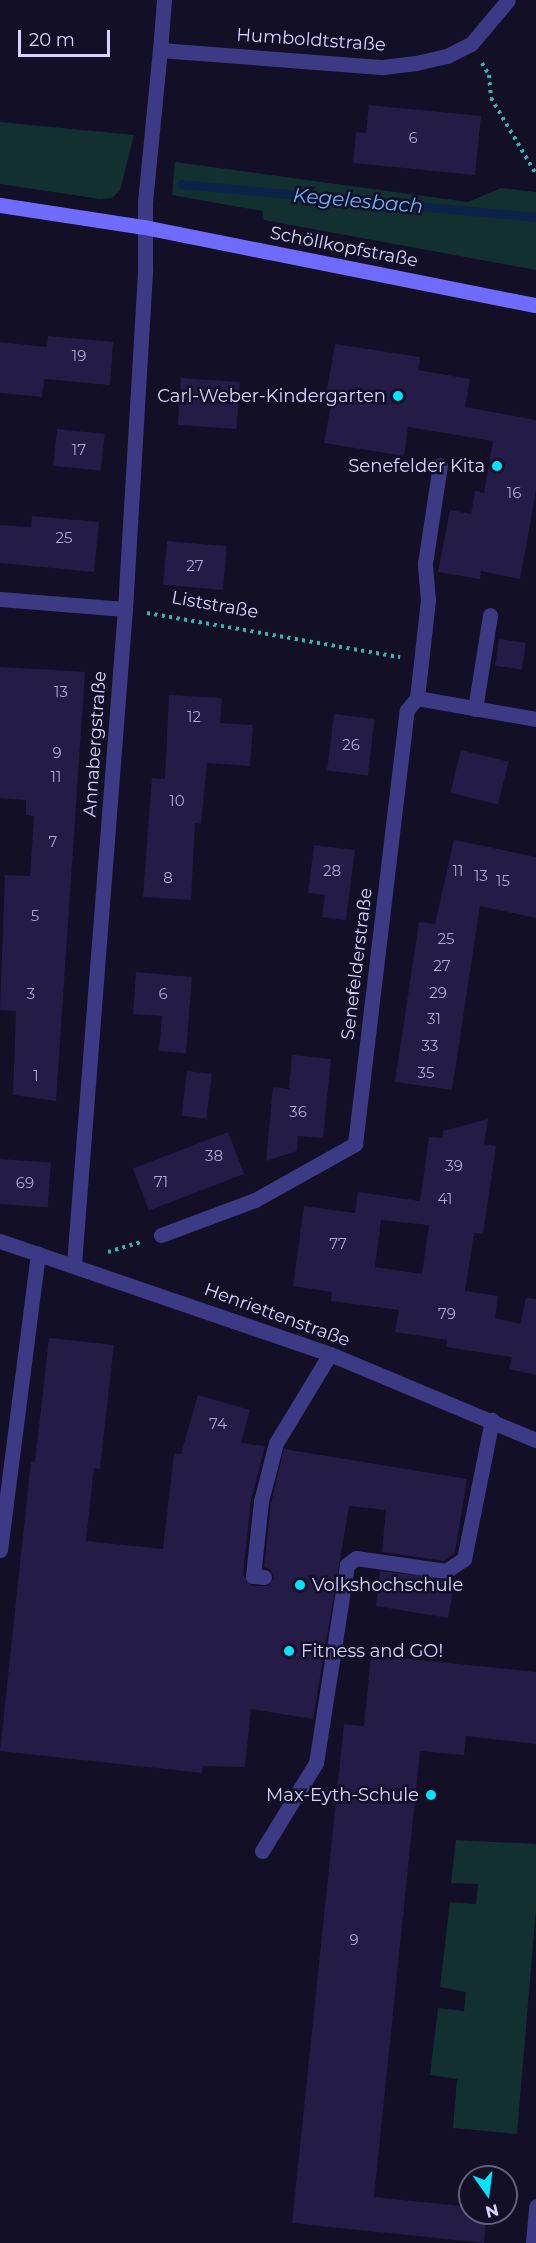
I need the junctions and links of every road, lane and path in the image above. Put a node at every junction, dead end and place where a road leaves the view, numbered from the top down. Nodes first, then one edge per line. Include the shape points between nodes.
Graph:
1 (164, 0) edge
2 (508, 0) edge
3 (471, 44) junction
4 (160, 50) junction
5 (536, 174) edge
6 (0, 205) edge
7 (144, 227) junction
8 (536, 305) edge
9 (440, 465) dead end
10 (0, 599) edge
11 (125, 609) junction
12 (490, 615) dead end
13 (422, 661) junction
14 (417, 698) junction
15 (475, 709) junction
16 (536, 720) edge
17 (161, 1235) joint
18 (0, 1241) edge
19 (38, 1252) junction
20 (74, 1264) junction
21 (330, 1354) junction
22 (492, 1420) junction
23 (536, 1440) edge
24 (0, 1550) edge
25 (264, 1577) dead end
26 (262, 1851) dead end
27 (536, 2205) edge
28 (533, 2243) edge

1 - 4 street
2 - 3 street, Humboldtstraße
3 - 4 street, Humboldtstraße via 447,56 383,67
3 - 5 path via 489,75 491,98
4 - 7 street
6 - 7 main road, Schöllkopfstraße
7 - 8 main road, Schöllkopfstraße
7 - 11 street, Annabergstraße via 146,269
9 - 13 street via 425,563 428,600
10 - 11 street
11 - 13 path, Liststraße
11 - 20 street, Annabergstraße
12 - 15 street
13 - 14 street
14 - 15 street
14 - 17 street, Senefelderstraße via 407,710 355,1144 255,1200
15 - 16 street
17 - 20 path
18 - 19 street, Henriettenstraße
19 - 20 street, Henriettenstraße
19 - 24 street
20 - 21 street, Henriettenstraße
21 - 22 street, Henriettenstraße
21 - 25 street via 276,1443 261,1501 253,1576
22 - 23 street, Henriettenstraße
22 - 26 street via 464,1559 446,1571 356,1558 347,1565 339,1593 316,1763
27 - 28 street

